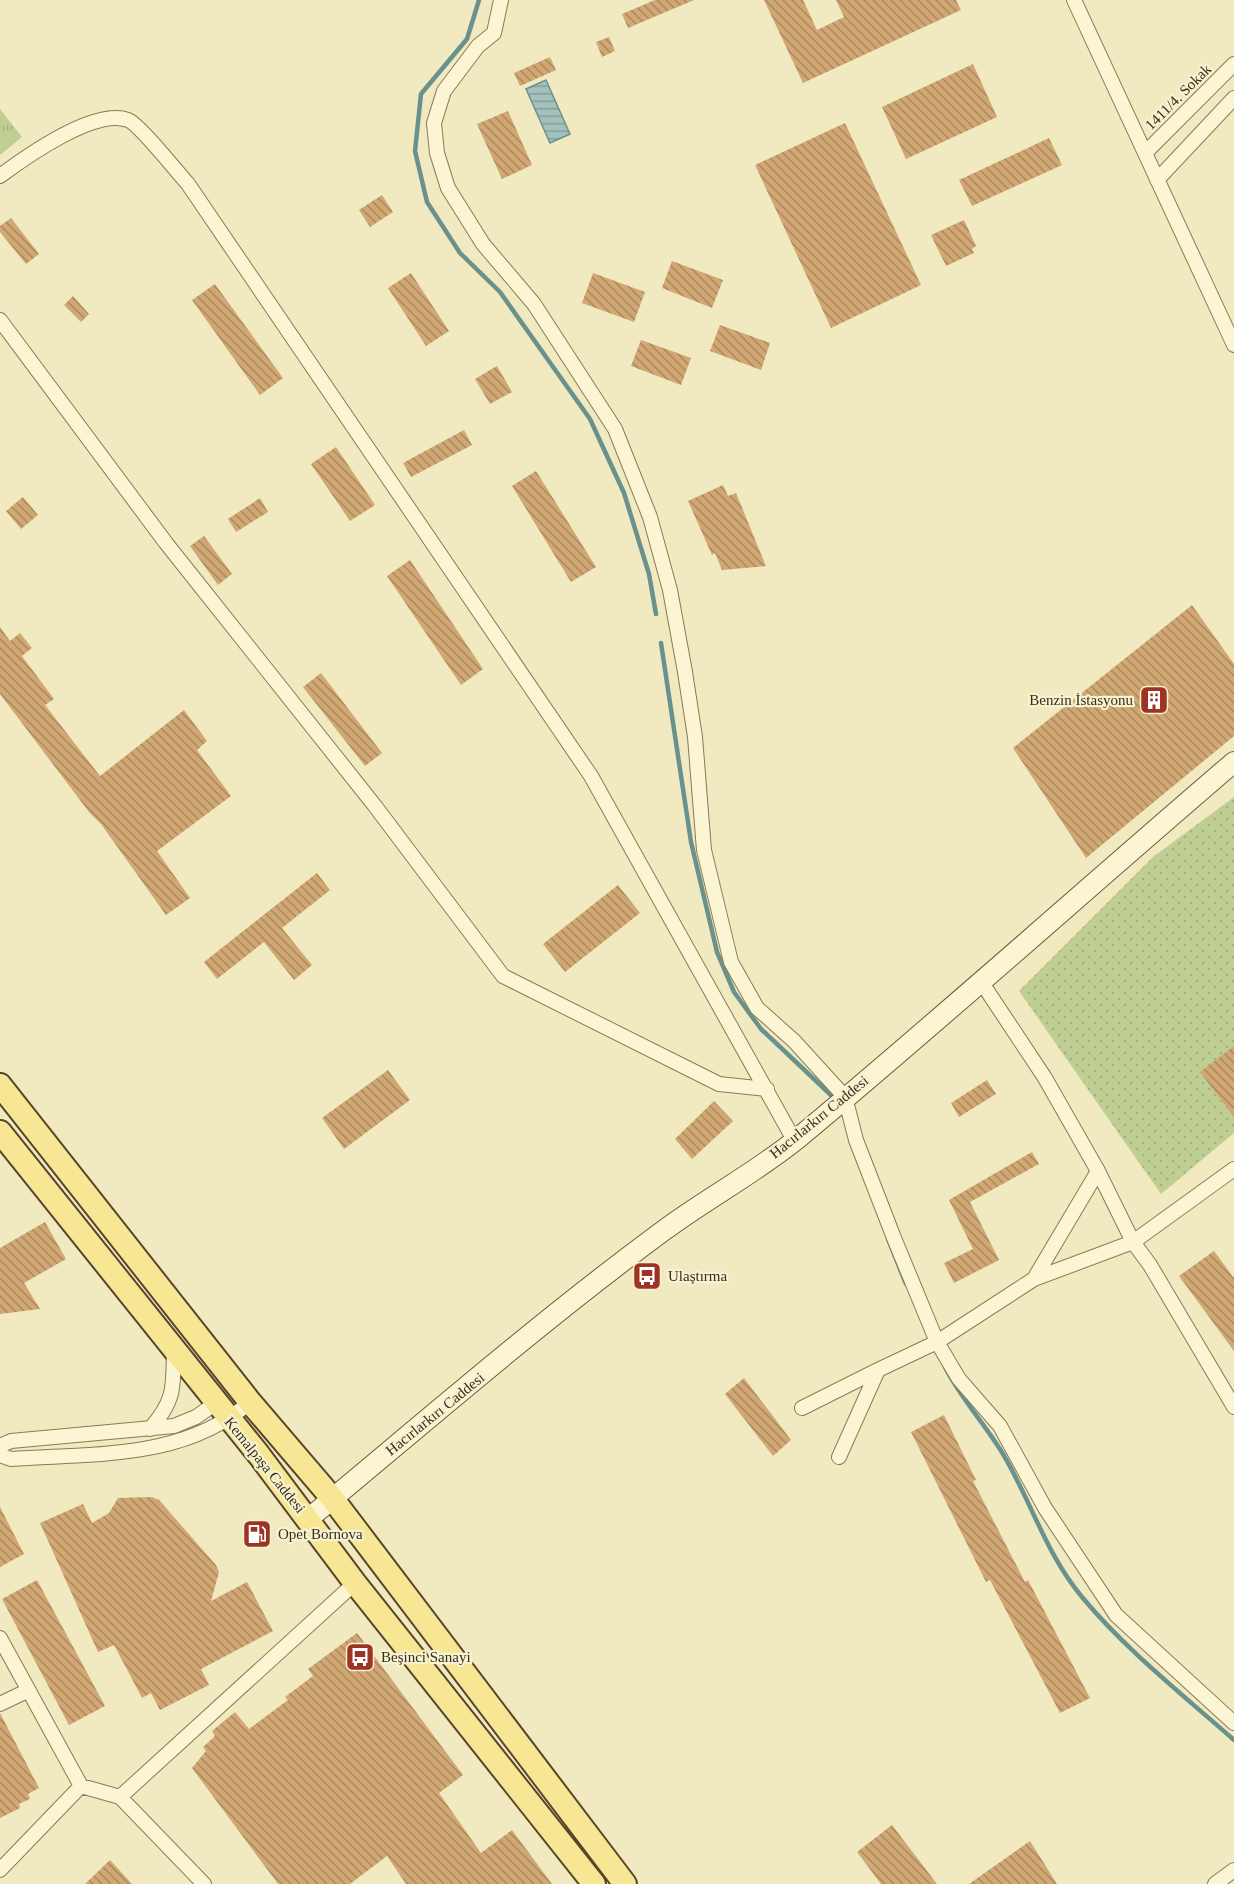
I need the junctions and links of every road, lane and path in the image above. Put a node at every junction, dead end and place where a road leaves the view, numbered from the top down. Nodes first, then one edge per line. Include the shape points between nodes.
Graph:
1 (501, 0) edge
2 (1074, 0) edge
3 (1234, 64) edge
4 (1234, 98) edge
5 (1145, 153) junction
6 (0, 176) edge
7 (1158, 180) junction
8 (0, 320) edge
9 (1234, 345) edge
10 (1234, 762) edge
11 (982, 983) junction
12 (0, 1085) edge
13 (767, 1089) junction
14 (844, 1097) junction
15 (0, 1132) edge
16 (794, 1140) junction
17 (1234, 1169) edge
18 (1098, 1171) junction
19 (1133, 1242) junction
20 (1034, 1279) junction
21 (937, 1342) junction
22 (174, 1348) junction
23 (878, 1370) junction
24 (244, 1394) junction
25 (1234, 1407) edge
26 (802, 1408) dead end
27 (223, 1412) junction
28 (150, 1429) junction
29 (0, 1446) edge
30 (0, 1455) edge
31 (839, 1457) dead end
32 (332, 1498) junction
33 (308, 1519) junction
34 (355, 1583) junction
35 (0, 1638) edge
36 (27, 1690) junction
37 (0, 1704) edge
38 (1234, 1723) edge
39 (81, 1786) junction
40 (120, 1797) junction
41 (0, 1870) edge
42 (1234, 1870) edge
43 (204, 1884) edge
44 (594, 1884) edge
45 (625, 1884) edge
46 (1215, 1884) edge

1 - 14 street via 494,33 478,46 444,91 435,123 437,153 448,188 483,244 534,304 615,429 650,517 670,590 695,737 704,850 731,962 758,1008 795,1041
2 - 5 street
3 - 5 street, 1411/4. Sokak
4 - 7 street
5 - 7 street
6 - 13 street via 28,155 83,126 114,118 130,120 188,184 591,776
7 - 9 street
8 - 13 street via 166,543 375,806 503,976 719,1084
10 - 11 street, Hacırlarkırı Caddesi
11 - 14 street, Hacırlarkırı Caddesi
11 - 18 street via 1045,1078
12 - 24 main road
13 - 16 street
14 - 16 street, Hacırlarkırı Caddesi
14 - 21 street via 865,1162
15 - 22 main road, Kemalpaşa Caddesi
16 - 32 street, Hacırlarkırı Caddesi via 655,1238
17 - 19 street
18 - 19 street
18 - 20 street
19 - 20 street
19 - 25 street
20 - 21 street
21 - 23 street
21 - 38 street via 959,1379 1000,1426 1045,1508 1116,1615
22 - 27 main road, Kemalpaşa Caddesi
22 - 28 street via 171,1396
23 - 26 street
23 - 31 street
24 - 27 main road
24 - 32 main road
27 - 28 street
27 - 30 street via 181,1442 146,1450 11,1459
27 - 33 main road, Kemalpaşa Caddesi
28 - 29 street via 11,1441
32 - 33 street, Hacırlarkırı Caddesi
32 - 45 main road
33 - 34 main road, Kemalpaşa Caddesi
34 - 40 street
34 - 44 main road, Kemalpaşa Caddesi
35 - 36 street
36 - 37 street
36 - 39 street
39 - 40 street
39 - 41 street
40 - 43 street
42 - 46 street

